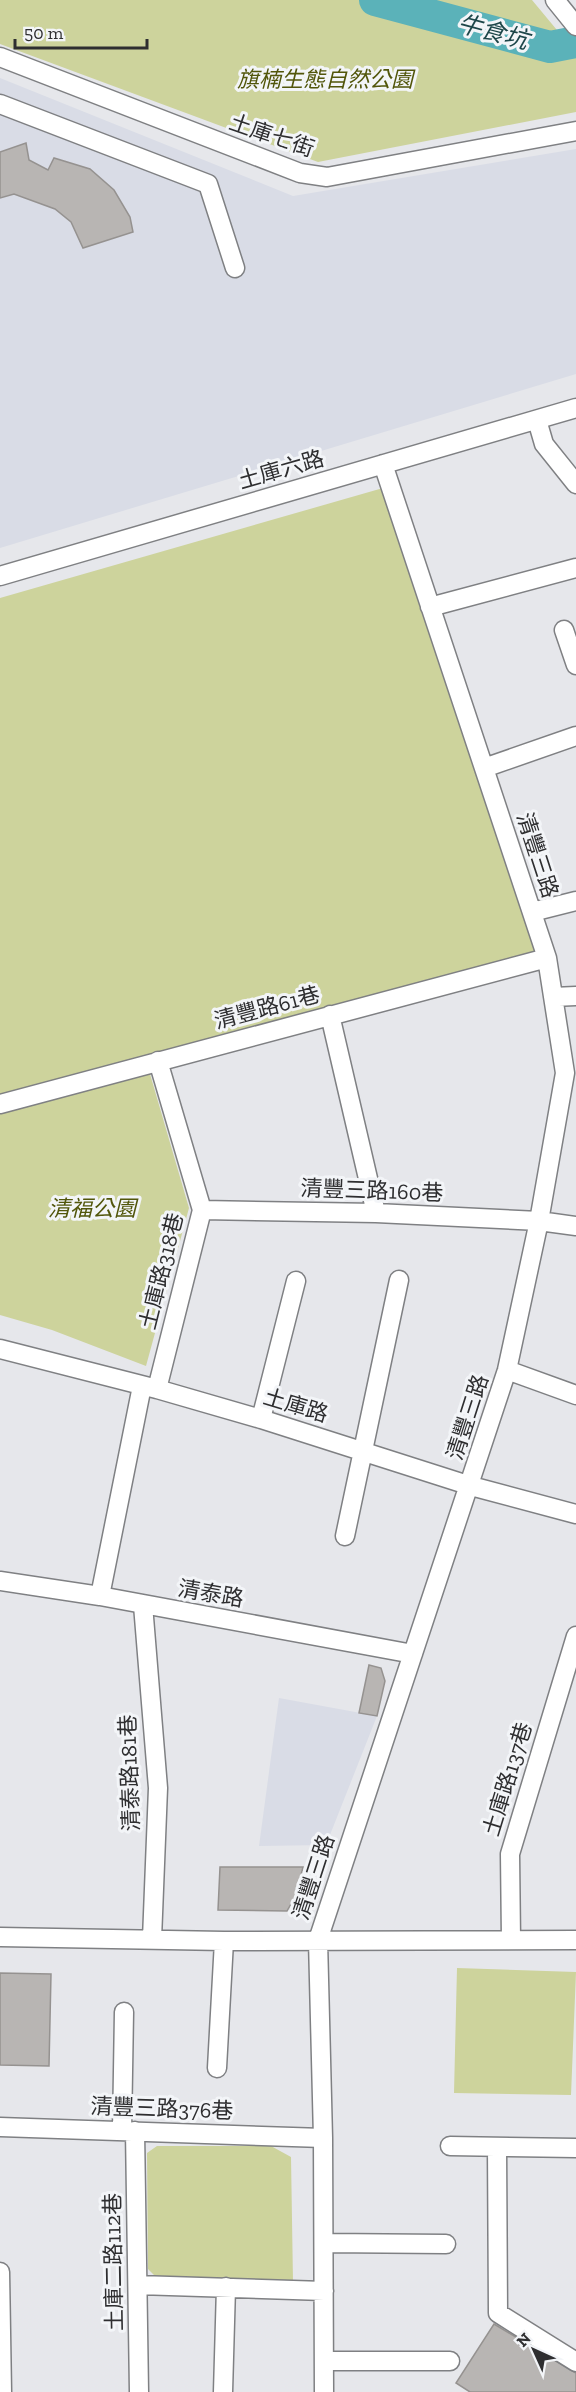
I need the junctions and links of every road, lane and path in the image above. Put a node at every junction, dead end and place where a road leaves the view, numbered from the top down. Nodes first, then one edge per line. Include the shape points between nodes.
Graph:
1 (555, 0) edge
2 (576, 26) edge
3 (0, 57) edge
4 (0, 104) edge
5 (576, 131) edge
6 (235, 268) dead end
7 (576, 408) edge
8 (537, 420) junction
9 (383, 464) junction
10 (576, 484) edge
11 (576, 568) edge
12 (0, 576) edge
13 (430, 607) junction
14 (564, 630) dead end
15 (576, 665) edge
16 (576, 736) edge
17 (484, 768) junction
18 (576, 901) edge
19 (532, 912) junction
20 (547, 958) junction
21 (576, 996) edge
22 (553, 997) junction
23 (330, 1015) junction
24 (158, 1061) junction
25 (571, 1074) edge
26 (0, 1104) edge
27 (202, 1210) junction
28 (376, 1213) junction
29 (539, 1221) junction
30 (576, 1226) edge
31 (399, 1280) dead end
32 (296, 1281) dead end
33 (0, 1349) edge
34 (507, 1370) junction
35 (149, 1387) junction
36 (576, 1395) edge
37 (261, 1419) junction
38 (364, 1452) junction
39 (471, 1486) junction
40 (576, 1514) edge
41 (345, 1536) dead end
42 (0, 1581) edge
43 (100, 1596) junction
44 (143, 1605) junction
45 (576, 1636) edge
46 (413, 1654) junction
47 (0, 1936) edge
48 (152, 1939) junction
49 (318, 1940) junction
50 (511, 1940) junction
51 (576, 1940) edge
52 (224, 1941) junction
53 (124, 2012) dead end
54 (218, 2068) dead end
55 (0, 2127) edge
56 (129, 2131) junction
57 (323, 2138) junction
58 (450, 2146) dead end
59 (497, 2147) junction
60 (576, 2148) edge
61 (324, 2243) junction
62 (446, 2244) dead end
63 (0, 2272) edge
64 (138, 2285) junction
65 (226, 2288) junction
66 (324, 2291) junction
67 (324, 2361) junction
68 (450, 2361) dead end
69 (576, 2362) edge
70 (2, 2392) edge
71 (140, 2392) edge
72 (223, 2392) edge
73 (324, 2392) edge

1 - 2 street
3 - 5 street, 土庫七街 via 300,173 327,177
4 - 6 street via 208,184
7 - 8 street, 土庫六路
8 - 9 street, 土庫六路
8 - 10 street via 544,444
9 - 12 street, 土庫六路
9 - 13 street, 清豐三路
11 - 13 street
13 - 17 street, 清豐三路
14 - 15 street
16 - 17 street
17 - 19 street, 清豐三路
18 - 19 street
19 - 20 street, 清豐三路
20 - 22 street, 清豐三路
20 - 23 street, 清豐路61巷
21 - 22 street
22 - 25 street, 清豐三路
23 - 24 street, 清豐路61巷
23 - 28 street
24 - 26 street, 清豐路61巷
24 - 27 street, 土庫路318巷
25 - 29 street, 清豐三路
27 - 28 street, 清豐三路160巷
27 - 35 street, 土庫路318巷
28 - 29 street, 清豐三路160巷
29 - 30 street, 清豐三路160巷
29 - 34 street, 清豐三路
31 - 38 street
32 - 37 street
33 - 35 street, 土庫路
34 - 36 street
34 - 39 street, 清豐三路
35 - 37 street, 土庫路
35 - 43 street, 土庫路318巷
37 - 38 street, 土庫路
38 - 39 street, 土庫路
38 - 41 street
39 - 40 street, 土庫路
39 - 46 street, 清豐三路
42 - 43 street, 清泰路
43 - 44 street, 清泰路
44 - 46 street, 清泰路
44 - 48 street, 清泰路181巷 via 158,1788
45 - 50 street, 土庫路137巷 via 510,1854
46 - 49 street, 清豐三路
47 - 48 street
48 - 52 street
49 - 50 street
49 - 52 street
49 - 57 street, 清豐三路
50 - 51 street
52 - 54 street
53 - 56 street, 土庫二路112巷
55 - 56 street, 清豐三路376巷
56 - 57 street, 清豐三路376巷
56 - 64 street, 土庫二路112巷
57 - 61 street, 清豐三路
58 - 59 street
59 - 60 street
59 - 69 street via 498,2313
61 - 62 street
61 - 66 street, 清豐三路
63 - 70 street
64 - 65 street
64 - 71 street, 土庫二路112巷
65 - 66 street
65 - 72 street
66 - 67 street, 清豐三路
67 - 68 street
67 - 73 street, 清豐三路

